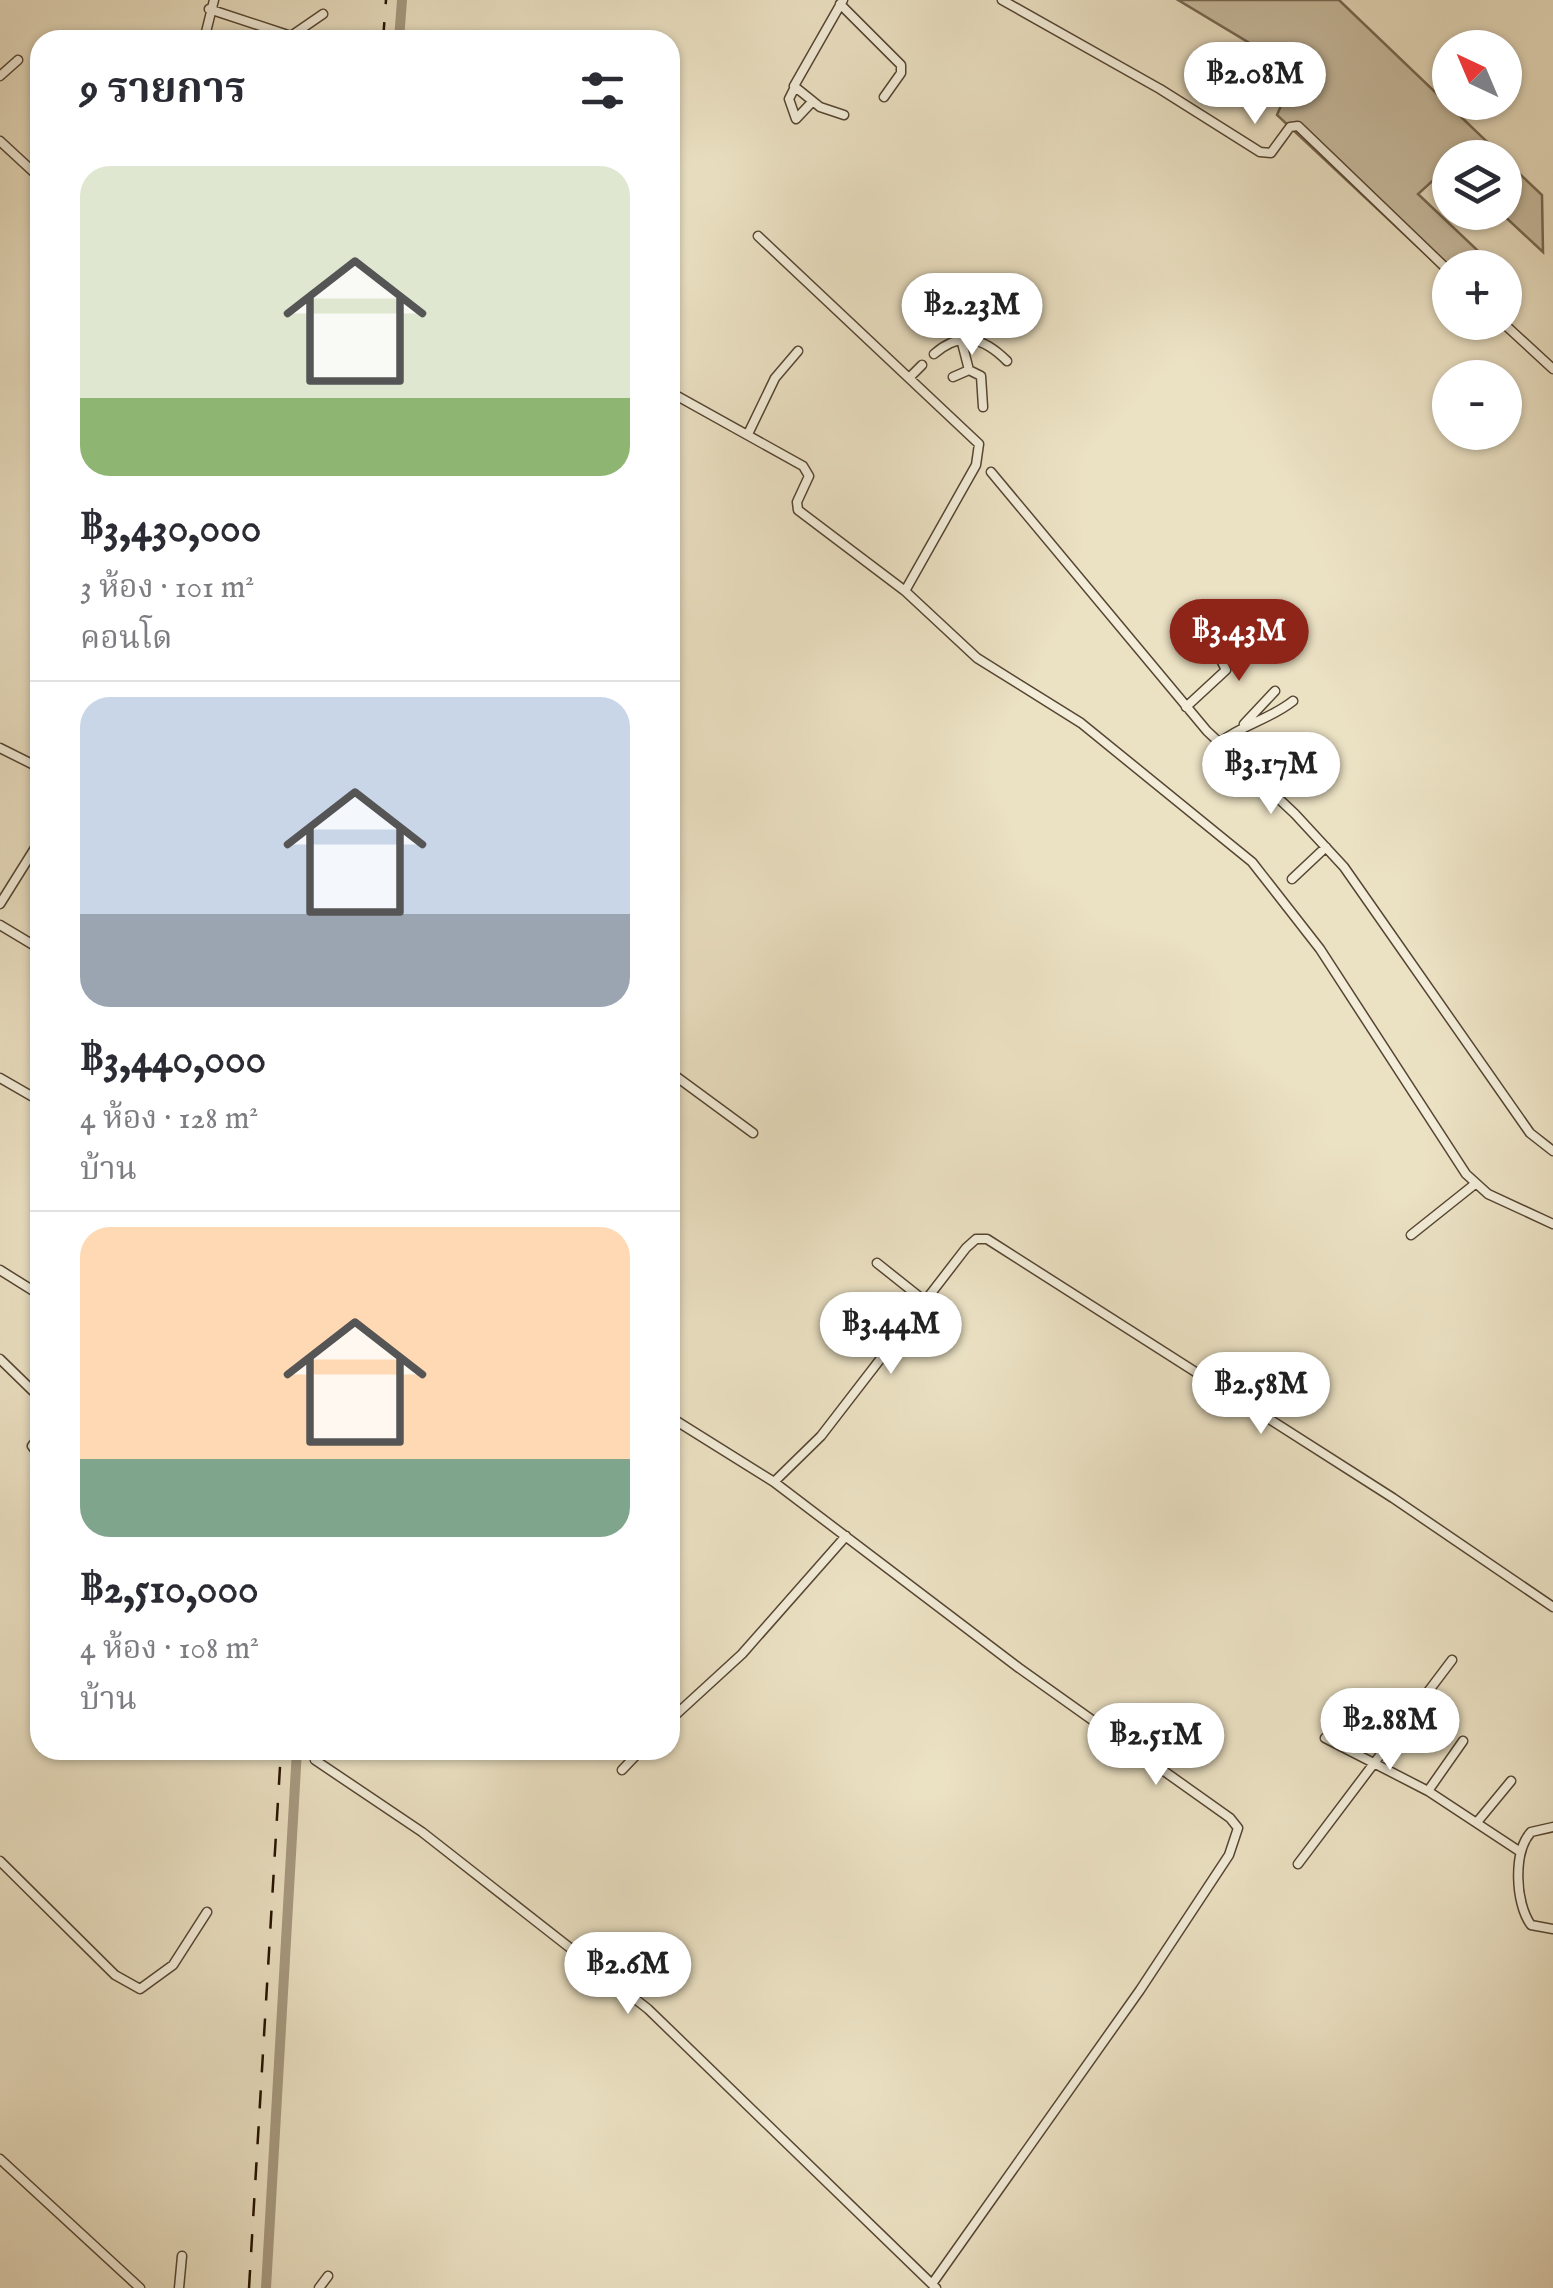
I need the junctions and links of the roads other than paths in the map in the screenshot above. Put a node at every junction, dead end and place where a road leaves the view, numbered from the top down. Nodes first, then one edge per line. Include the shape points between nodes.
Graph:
1 (1002, 0) edge
2 (841, 2) edge
3 (211, 4) edge
4 (323, 14) dead end
5 (206, 30) edge
6 (276, 30) edge
7 (300, 30) edge
8 (18, 60) dead end
9 (0, 76) edge
10 (794, 89) junction
11 (884, 96) dead end
12 (812, 102) junction
13 (844, 114) dead end
14 (0, 140) edge
15 (30, 168) edge
16 (758, 236) dead end
17 (1432, 255) edge
18 (961, 339) junction
19 (1522, 340) edge
20 (798, 351) dead end
21 (934, 354) dead end
22 (1007, 361) dead end
23 (922, 365) dead end
24 (1553, 369) edge
25 (969, 370) junction
26 (953, 376) dead end
27 (910, 377) junction
28 (680, 397) edge
29 (982, 407) dead end
30 (748, 434) junction
31 (990, 472) dead end
32 (905, 592) junction
33 (1214, 646) dead end
34 (1275, 691) dead end
35 (1293, 702) dead end
36 (1186, 707) junction
37 (1244, 724) junction
38 (1219, 742) junction
39 (0, 748) edge
40 (30, 763) edge
41 (1326, 846) junction
42 (30, 856) edge
43 (1292, 878) dead end
44 (0, 904) edge
45 (0, 925) edge
46 (30, 943) edge
47 (0, 1078) edge
48 (680, 1079) edge
49 (30, 1095) edge
50 (754, 1132) dead end
51 (1553, 1151) edge
52 (1475, 1184) junction
53 (1553, 1224) edge
54 (1411, 1235) dead end
55 (877, 1263) dead end
56 (0, 1270) edge
57 (30, 1289) edge
58 (926, 1302) junction
59 (0, 1359) edge
60 (30, 1388) edge
61 (680, 1423) edge
62 (774, 1482) junction
63 (846, 1536) junction
64 (1553, 1607) edge
65 (1452, 1660) dead end
66 (680, 1711) edge
67 (1325, 1738) dead end
68 (1463, 1742) dead end
69 (315, 1760) dead end
70 (632, 1760) edge
71 (1372, 1765) junction
72 (622, 1770) dead end
73 (1511, 1781) dead end
74 (1428, 1790) junction
75 (1478, 1822) junction
76 (1553, 1828) edge
77 (1519, 1850) junction
78 (0, 1861) edge
79 (1298, 1864) dead end
80 (207, 1912) dead end
81 (1553, 1929) edge
82 (0, 2159) edge
83 (182, 2256) dead end
84 (328, 2276) dead end
85 (934, 2286) edge
86 (140, 2288) edge
87 (179, 2288) edge
88 (319, 2288) edge

1 - 17 street via 1260,152 1271,153 1298,126
2 - 10 street
2 - 11 street via 901,65
3 - 5 street
3 - 6 street
4 - 7 street
8 - 9 street
10 - 12 street
10 - 12 street via 789,99 796,119
12 - 13 street
14 - 15 street
16 - 27 street
18 - 21 street
18 - 22 street via 982,340
18 - 25 street
19 - 24 street
20 - 30 street via 775,378
23 - 27 street
25 - 26 street
25 - 29 street via 984,382
27 - 32 street via 975,438 979,452
28 - 30 street
30 - 32 street via 808,473 796,502 801,514
31 - 36 street
32 - 52 street via 978,658 1082,722 1252,862 1320,948
33 - 36 street via 1226,670
34 - 37 street
35 - 37 street
36 - 38 street
37 - 38 street
38 - 41 street
39 - 40 street
41 - 43 street
41 - 51 street via 1530,1132
42 - 44 street
45 - 46 street
47 - 49 street
48 - 50 street
52 - 53 street
52 - 54 street
55 - 58 street
56 - 57 street
58 - 62 street via 821,1436
58 - 64 street via 966,1248 987,1239
59 - 60 street
61 - 62 street
62 - 63 street
63 - 66 street via 742,1654
63 - 85 street via 1238,1828 1229,1855 1140,1990
65 - 71 street
67 - 71 street
68 - 74 street
69 - 85 street via 422,1832 648,2009
70 - 72 street
71 - 74 street
71 - 79 street
73 - 75 street
74 - 75 street
75 - 77 street
76 - 77 street via 1531,1832
77 - 81 street via 1522,1910 1532,1925
78 - 80 street via 115,1975 140,1989 173,1965
82 - 86 street
83 - 87 street
84 - 88 street

